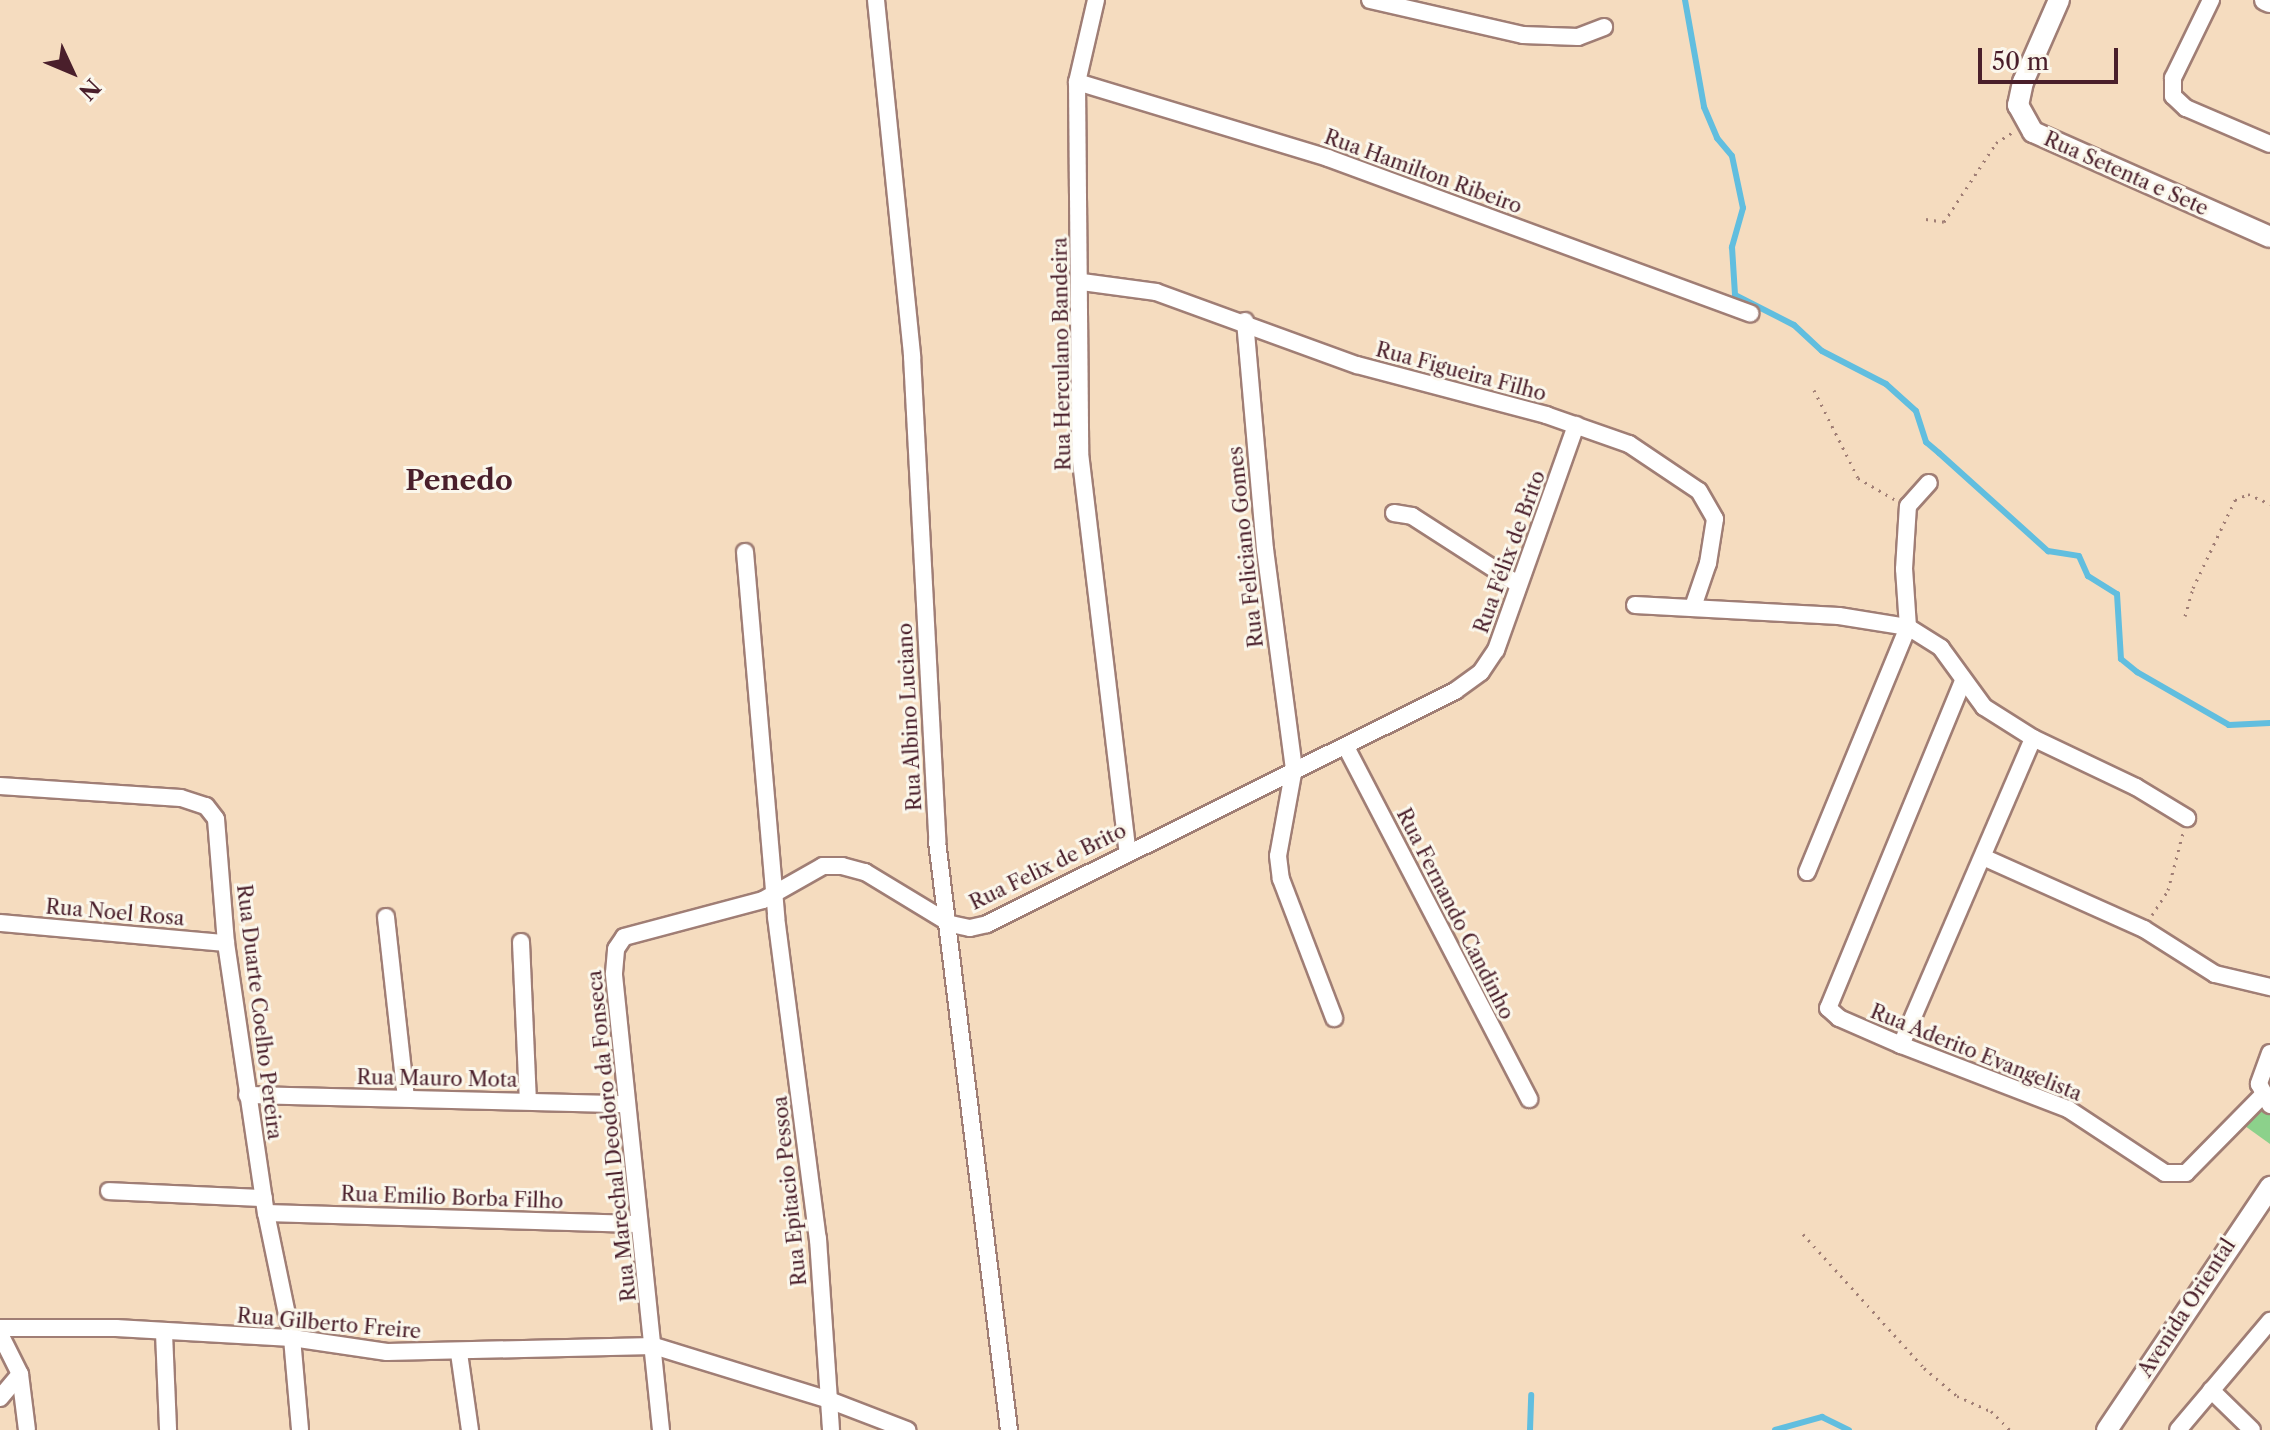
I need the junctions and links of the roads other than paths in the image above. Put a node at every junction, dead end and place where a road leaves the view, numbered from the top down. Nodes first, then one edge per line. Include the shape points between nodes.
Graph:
1 (876, 0) edge
2 (1096, 0) edge
3 (1370, 0) edge
4 (2059, 0) edge
5 (2211, 0) edge
6 (1604, 27) dead end
7 (1077, 82) junction
8 (2270, 144) edge
9 (2270, 237) edge
10 (1082, 282) junction
11 (1750, 313) dead end
12 (1245, 321) junction
13 (1576, 425) junction
14 (1929, 483) dead end
15 (1394, 513) dead end
16 (745, 552) dead end
17 (1519, 585) junction
18 (1635, 605) dead end
19 (1693, 607) junction
20 (1908, 627) junction
21 (1963, 681) junction
22 (2033, 738) junction
23 (1346, 747) junction
24 (1294, 768) junction
25 (0, 786) edge
26 (2187, 818) road end
27 (1127, 850) junction
28 (1983, 857) junction
29 (1807, 872) dead end
30 (770, 897) junction
31 (386, 917) dead end
32 (0, 923) edge
33 (951, 924) junction
34 (521, 942) dead end
35 (226, 943) junction
36 (2270, 987) edge
37 (1334, 1018) dead end
38 (1901, 1045) junction
39 (2270, 1053) edge
40 (247, 1095) junction
41 (406, 1098) junction
42 (1529, 1099) dead end
43 (528, 1100) junction
44 (2266, 1100) edge
45 (626, 1104) junction
46 (2270, 1187) edge
47 (109, 1191) dead end
48 (265, 1206) junction
49 (637, 1224) junction
50 (2270, 1321) edge
51 (0, 1328) edge
52 (164, 1333) junction
53 (0, 1334) edge
54 (292, 1338) junction
55 (654, 1346) junction
56 (459, 1353) junction
57 (20, 1374) junction
58 (2211, 1390) junction
59 (0, 1398) edge
60 (829, 1400) junction
61 (27, 1430) edge
62 (168, 1430) edge
63 (300, 1430) edge
64 (470, 1430) edge
65 (661, 1430) edge
66 (831, 1430) edge
67 (907, 1430) edge
68 (1009, 1430) edge
69 (2107, 1430) edge
70 (2178, 1430) edge
71 (2252, 1430) edge

1 - 33 street, Rua Albino Luciano via 912,356 937,841
2 - 7 street, Rua Herculano Bandeira
3 - 6 street via 1523,35 1578,37
4 - 9 street, Rua Setenta e Sete via 2023,82 2018,105 2024,121 2049,143
5 - 8 street via 2173,78 2173,96 2186,108
7 - 10 street, Rua Herculano Bandeira
7 - 11 street, Rua Hamilton Ribeiro via 1328,158
10 - 12 street, Rua Figueira Filho via 1156,292
10 - 27 street, Rua Herculano Bandeira via 1080,453
12 - 13 street, Rua Figueira Filho via 1357,365
12 - 24 street, Rua Feliciano Gomes via 1265,549
13 - 17 street, Rua Félix de Brito
13 - 19 street, Rua Figueira Filho via 1663,463 1699,491 1709,507 1714,539
14 - 20 street via 1908,506
15 - 17 street via 1412,516
16 - 30 street
17 - 23 street, Rua Félix de Brito via 1496,650 1481,672
18 - 19 street
19 - 20 street via 1839,616
20 - 21 street via 1941,648
20 - 29 street
21 - 22 street via 1984,707
21 - 38 street, Rua Aderito Evangelista via 1827,1003 1839,1018
22 - 26 street
22 - 28 street
23 - 24 street, Rua Félix de Brito
23 - 42 street, Rua Fernando Candinho
24 - 27 street, Rua Felix de Brito
24 - 37 street, Rua Feliciano Gomes via 1278,856 1281,879
25 - 35 street, Rua Duarte Coelho Pereira via 181,798 206,806 219,833
27 - 33 street, Rua Felix de Brito via 987,924
28 - 36 street via 2144,929 2215,974
28 - 38 street
30 - 33 street, Rua Felix de Brito via 823,866 842,866 865,872
30 - 45 street, Rua Marechal Deodoro da Fonseca via 650,927 618,944 614,973
30 - 60 street, Rua Epitacio Pessoa via 818,1239
31 - 41 street
32 - 35 street, Rua Noel Rosa
33 - 68 street, Rua Albino Luciano via 973,1154
34 - 43 street
35 - 40 street, Rua Duarte Coelho Pereira
38 - 44 street, Rua Aderito Evangelista via 2068,1109 2152,1167 2175,1175 2186,1173
39 - 44 street via 2260,1075
40 - 41 street, Rua Mauro Mota
40 - 48 street, Rua Duarte Coelho Pereira
41 - 43 street, Rua Mauro Mota
43 - 45 street, Rua Mauro Mota
45 - 49 street, Rua Marechal Deodoro da Fonseca
46 - 69 street, Avenida Oriental
47 - 48 street, Rua Emilio Borba Filho
48 - 49 street, Rua Emilio Borba Filho
48 - 54 street, Rua Duarte Coelho Pereira
49 - 55 street, Rua Marechal Deodoro da Fonseca
50 - 58 street
51 - 52 street, Rua Gilberto Freire
52 - 54 street, Rua Gilberto Freire
52 - 62 street
53 - 57 street
54 - 56 street, Rua Gilberto Freire via 387,1352
54 - 63 street, Rua Duarte Coelho Pereira
55 - 56 street, Rua Gilberto Freire
55 - 60 street, Rua Gilberto Freire
55 - 65 street, Rua Marechal Deodoro da Fonseca
56 - 64 street
57 - 59 street
57 - 61 street
58 - 70 street
58 - 71 street
60 - 66 street, Rua Epitacio Pessoa
60 - 67 street, Rua Gilberto Freire

